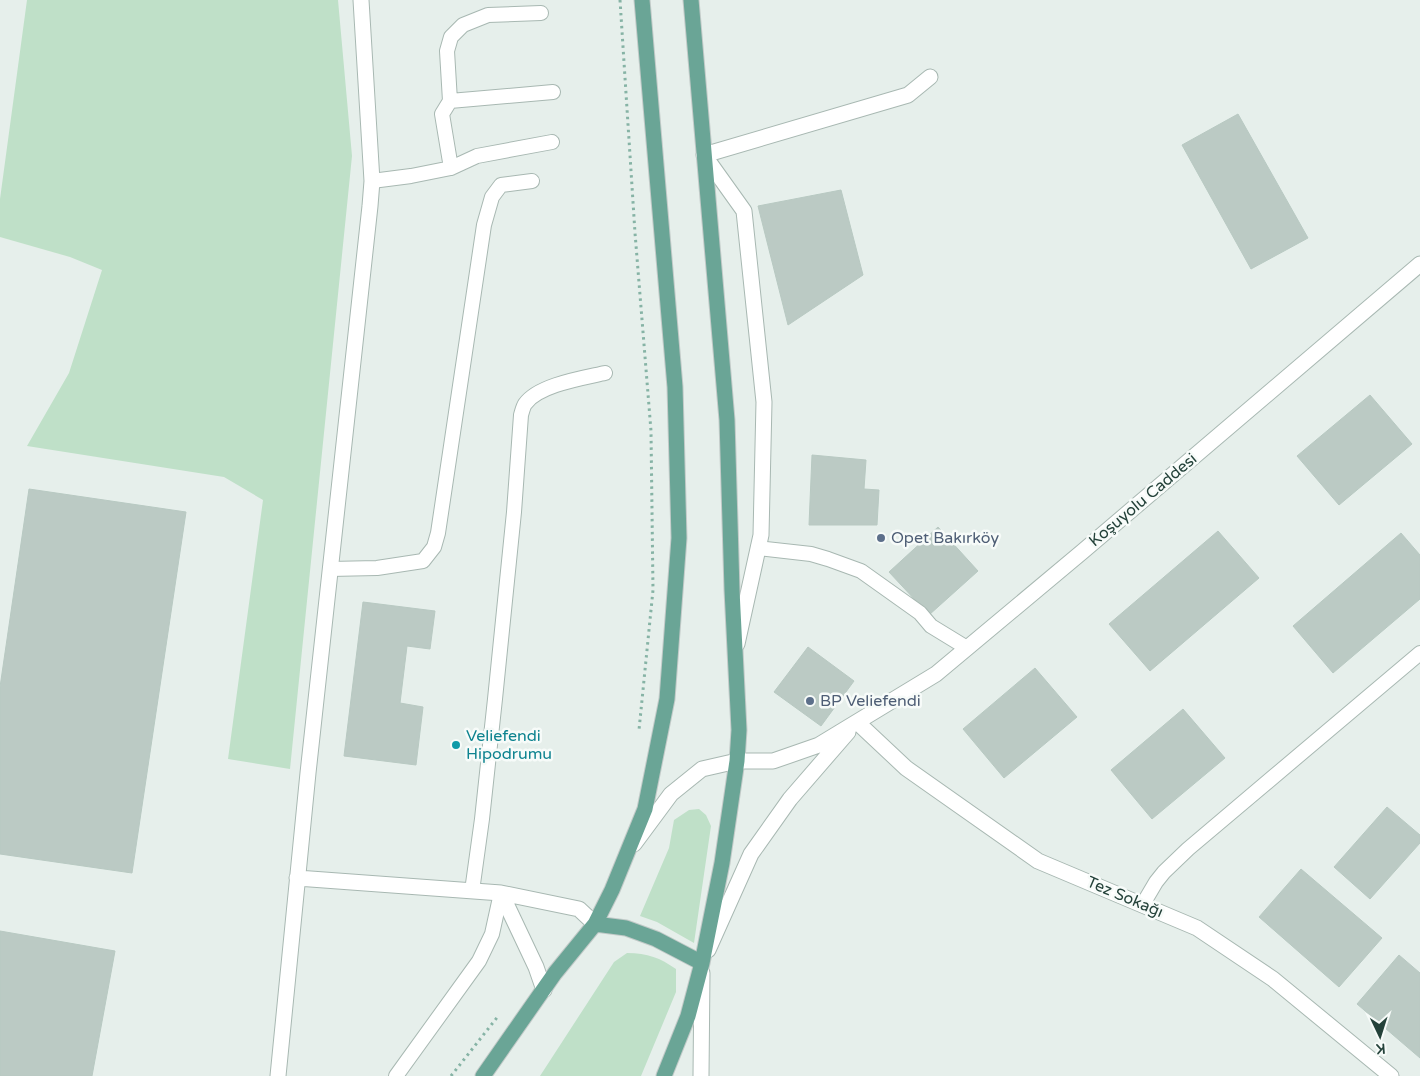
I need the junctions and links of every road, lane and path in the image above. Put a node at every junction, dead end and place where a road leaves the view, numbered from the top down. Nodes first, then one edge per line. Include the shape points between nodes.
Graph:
1 (361, 0) edge
2 (620, 0) edge
3 (642, 0) edge
4 (691, 0) edge
5 (541, 13) dead end
6 (930, 77) dead end
7 (553, 92) dead end
8 (450, 101) junction
9 (552, 142) dead end
10 (704, 155) junction
11 (451, 168) junction
12 (372, 180) junction
13 (532, 181) dead end
14 (1420, 264) edge
15 (604, 373) dead end
16 (758, 548) junction
17 (330, 569) junction
18 (966, 648) junction
19 (735, 651) junction
20 (1420, 653) edge
21 (857, 722) junction
22 (638, 739) dead end
23 (737, 761) junction
24 (628, 851) junction
25 (298, 878) junction
26 (472, 891) junction
27 (501, 893) junction
28 (1142, 904) junction
29 (594, 924) junction
30 (702, 963) junction
31 (544, 990) junction
32 (500, 1014) dead end
33 (483, 1075) edge
34 (278, 1076) edge
35 (396, 1076) edge
36 (452, 1076) edge
37 (664, 1076) edge
38 (701, 1076) edge
39 (1391, 1076) edge

1 - 12 street
2 - 22 path via 651,431 653,590
3 - 24 main road via 675,387 679,538 667,699 646,809
4 - 10 main road
5 - 8 lane via 488,15 463,25 450,37 447,51
6 - 10 street via 908,95
7 - 8 lane
8 - 11 lane via 442,114
9 - 11 lane via 477,156
10 - 16 street via 744,211 764,402
10 - 19 main road via 727,420
11 - 12 lane
12 - 17 street
13 - 17 lane via 501,185 492,197 484,225 434,547 423,561 378,568
14 - 18 street, Koşuyolu Caddesi
15 - 26 lane via 558,384 534,395 525,404 521,415 495,699
16 - 18 lane via 811,554 861,572 906,602 931,626
16 - 19 street
17 - 25 street
18 - 21 street, Koşuyolu Caddesi via 936,674
19 - 23 main road via 739,730
20 - 28 lane via 1188,849 1164,872
21 - 23 street, Koşuyolu Caddesi via 819,745 773,761
21 - 28 street, Tez Sokağı via 906,768 1038,861
21 - 30 street via 790,799 751,854
23 - 24 street, Koşuyolu Caddesi via 702,769 671,794
23 - 30 main road via 722,863
24 - 29 main road
25 - 26 street
25 - 34 street
26 - 27 street
27 - 29 street via 579,909
27 - 31 street
27 - 35 lane via 492,934 479,961
28 - 39 street, Tez Sokağı via 1197,928 1273,979
29 - 30 main road via 626,928 656,939
29 - 31 main road
30 - 37 main road via 688,1016
30 - 38 street
31 - 33 main road
32 - 36 path

